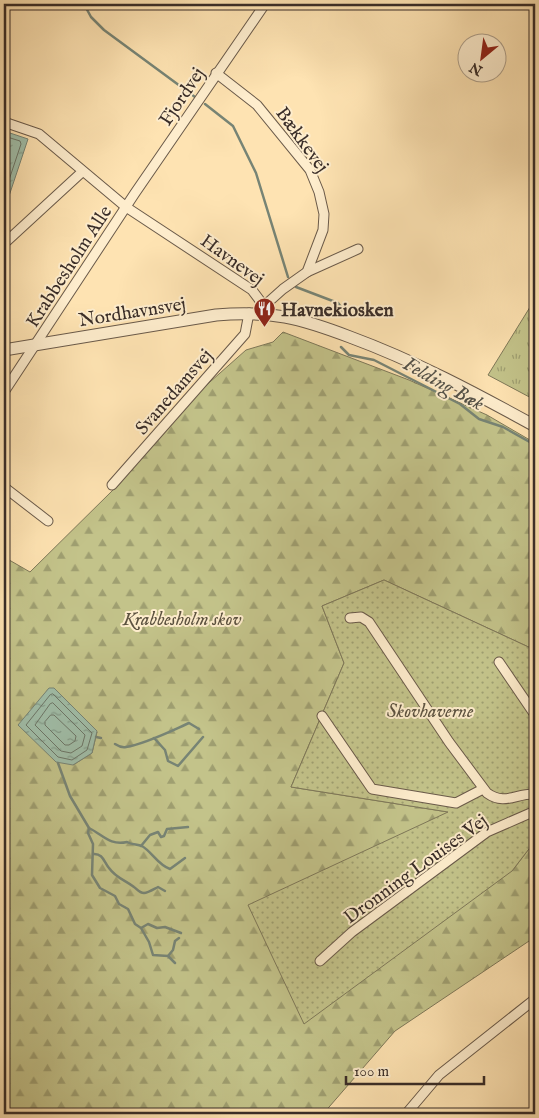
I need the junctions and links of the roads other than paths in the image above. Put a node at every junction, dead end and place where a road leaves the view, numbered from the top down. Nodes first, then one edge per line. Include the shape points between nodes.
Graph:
1 (265, 4) edge
2 (216, 73) junction
3 (4, 122) edge
4 (82, 172) junction
5 (126, 207) junction
6 (4, 241) edge
7 (358, 249) dead end
8 (307, 272) junction
9 (265, 310) junction
10 (249, 313) junction
11 (36, 344) junction
12 (4, 350) edge
13 (4, 392) edge
14 (535, 426) edge
15 (112, 485) dead end
16 (4, 488) edge
17 (48, 522) dead end
18 (350, 618) dead end
19 (500, 662) dead end
20 (535, 715) edge
21 (322, 716) dead end
22 (483, 789) junction
23 (535, 794) edge
24 (535, 812) edge
25 (320, 962) dead end
26 (535, 999) edge
27 (406, 1114) edge

1 - 2 street, Fjordvej
2 - 5 street, Fjordvej
2 - 8 street, Bækkevej via 257,105 310,170 324,214 323,230
3 - 4 street, Havnevej via 39,134
4 - 5 street, Havnevej
4 - 6 street
5 - 9 street, Havnevej via 252,290
5 - 11 street, Krabbesholm Alle
7 - 8 street
8 - 9 street via 283,289
9 - 10 street, Nordhavnsvej
9 - 14 street, Havnevej via 380,348 432,371
10 - 11 street, Nordhavnsvej via 202,317
10 - 15 street, Svanedamsvej via 245,334
11 - 12 street, Nordhavnsvej
11 - 13 street, Krabbesholm Alle
16 - 17 street
18 - 22 street via 361,617 369,622
19 - 20 street
21 - 22 street via 372,789 456,803
22 - 23 street via 491,796 507,800
24 - 25 street, Dronning Louises Vej via 488,832 352,932
26 - 27 street via 439,1075

